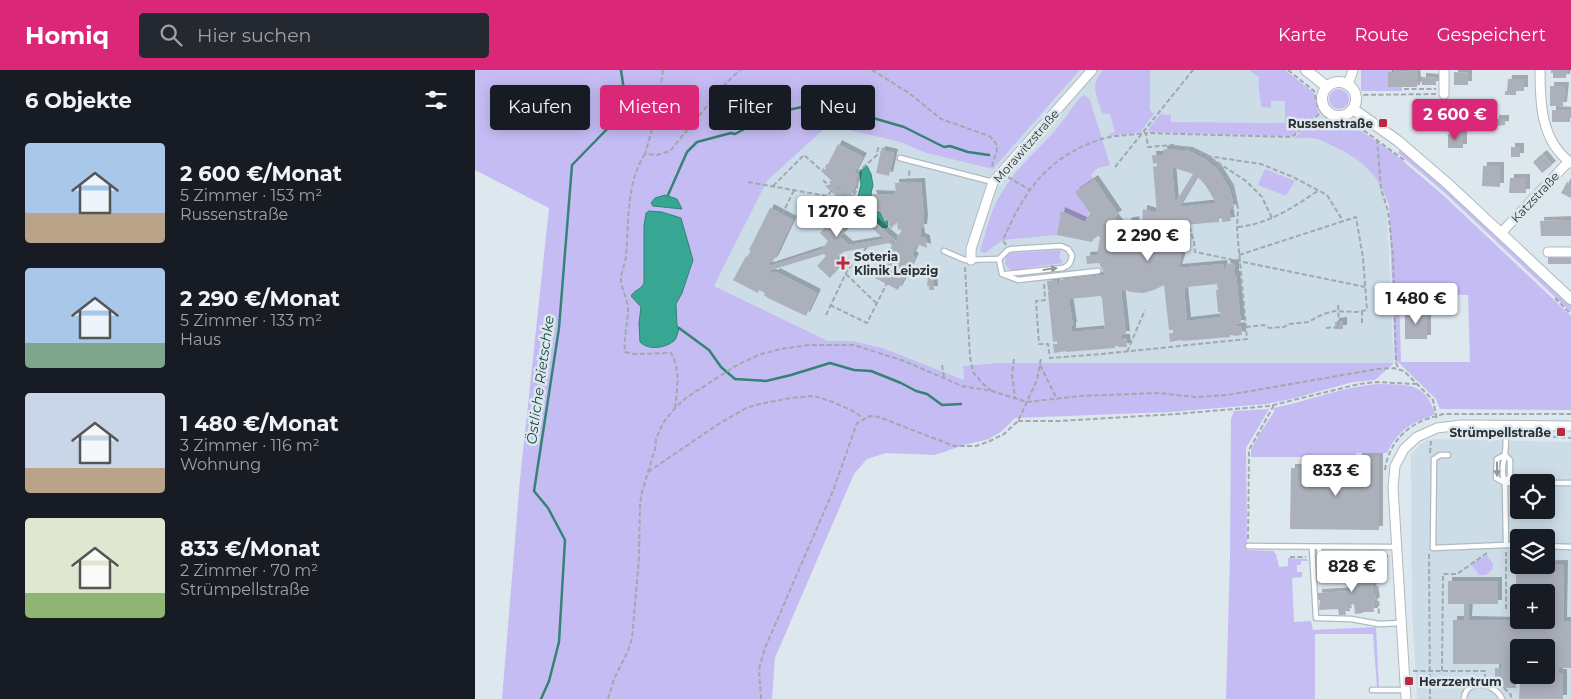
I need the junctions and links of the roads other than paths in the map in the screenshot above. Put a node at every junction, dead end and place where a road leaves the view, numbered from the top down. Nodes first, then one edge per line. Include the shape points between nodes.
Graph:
1 (1092, 70) edge
2 (1306, 70) edge
3 (1353, 70) edge
4 (1444, 70) edge
5 (1540, 70) edge
6 (1348, 85) junction
7 (1327, 87) junction
8 (1440, 91) road end
9 (1353, 109) junction
10 (900, 158) road end
11 (1570, 162) edge
12 (993, 182) junction
13 (1501, 233) junction
14 (944, 251) dead end
15 (1548, 252) dead end
16 (1571, 252) edge
17 (999, 258) junction
18 (968, 260) junction
19 (1098, 271) dead end
20 (1002, 274) junction
21 (1571, 299) edge
22 (1505, 424) junction
23 (1571, 426) edge
24 (1447, 455) dead end
25 (1505, 455) junction
26 (1505, 482) junction
27 (1510, 482) edge
28 (1555, 483) edge
29 (1571, 483) edge
30 (1248, 546) road end
31 (1312, 546) junction
32 (1506, 546) junction
33 (1510, 546) edge
34 (1555, 546) edge
35 (1319, 547) junction
36 (1396, 547) junction
37 (1571, 547) edge
38 (1320, 557) road end
39 (1401, 623) junction
40 (1372, 690) dead end
41 (1405, 695) edge
42 (1464, 699) edge
43 (1502, 699) edge

1 - 12 street, Morawitzstraße via 997,172
2 - 7 street
3 - 6 street
4 - 8 street
5 - 11 street, Katzstraße via 1540,103 1545,124 1552,141
6 - 7 street via 1339,82
6 - 9 street via 1356,95
7 - 9 street via 1321,98 1323,111 1339,117
9 - 13 street via 1398,141
10 - 12 lane
11 - 13 street, Katzstraße
12 - 18 street, Morawitzstraße
13 - 21 street
14 - 18 lane
15 - 16 street
17 - 18 lane
17 - 20 lane
20 -> 17 lane via 1063,268 1069,266 1072,255 1061,246 1008,250
19 - 20 lane via 1017,280
22 - 23 street
22 - 25 lane
22 - 36 street via 1437,428 1417,437 1404,449 1395,466 1393,488
24 - 32 lane via 1434,459 1433,548
25 - 26 lane via 1511,460 1510,476
25 -> 26 lane via 1497,459 1497,478
26 - 27 lane
26 - 32 lane
28 - 29 lane
30 - 31 lane
31 - 35 lane
31 - 39 lane via 1316,618
32 - 33 lane
34 - 37 lane
35 - 36 lane
35 - 38 lane
36 - 39 street
39 - 41 street
40 - 41 lane
42 - 43 lane via 1472,687 1486,685 1495,689

